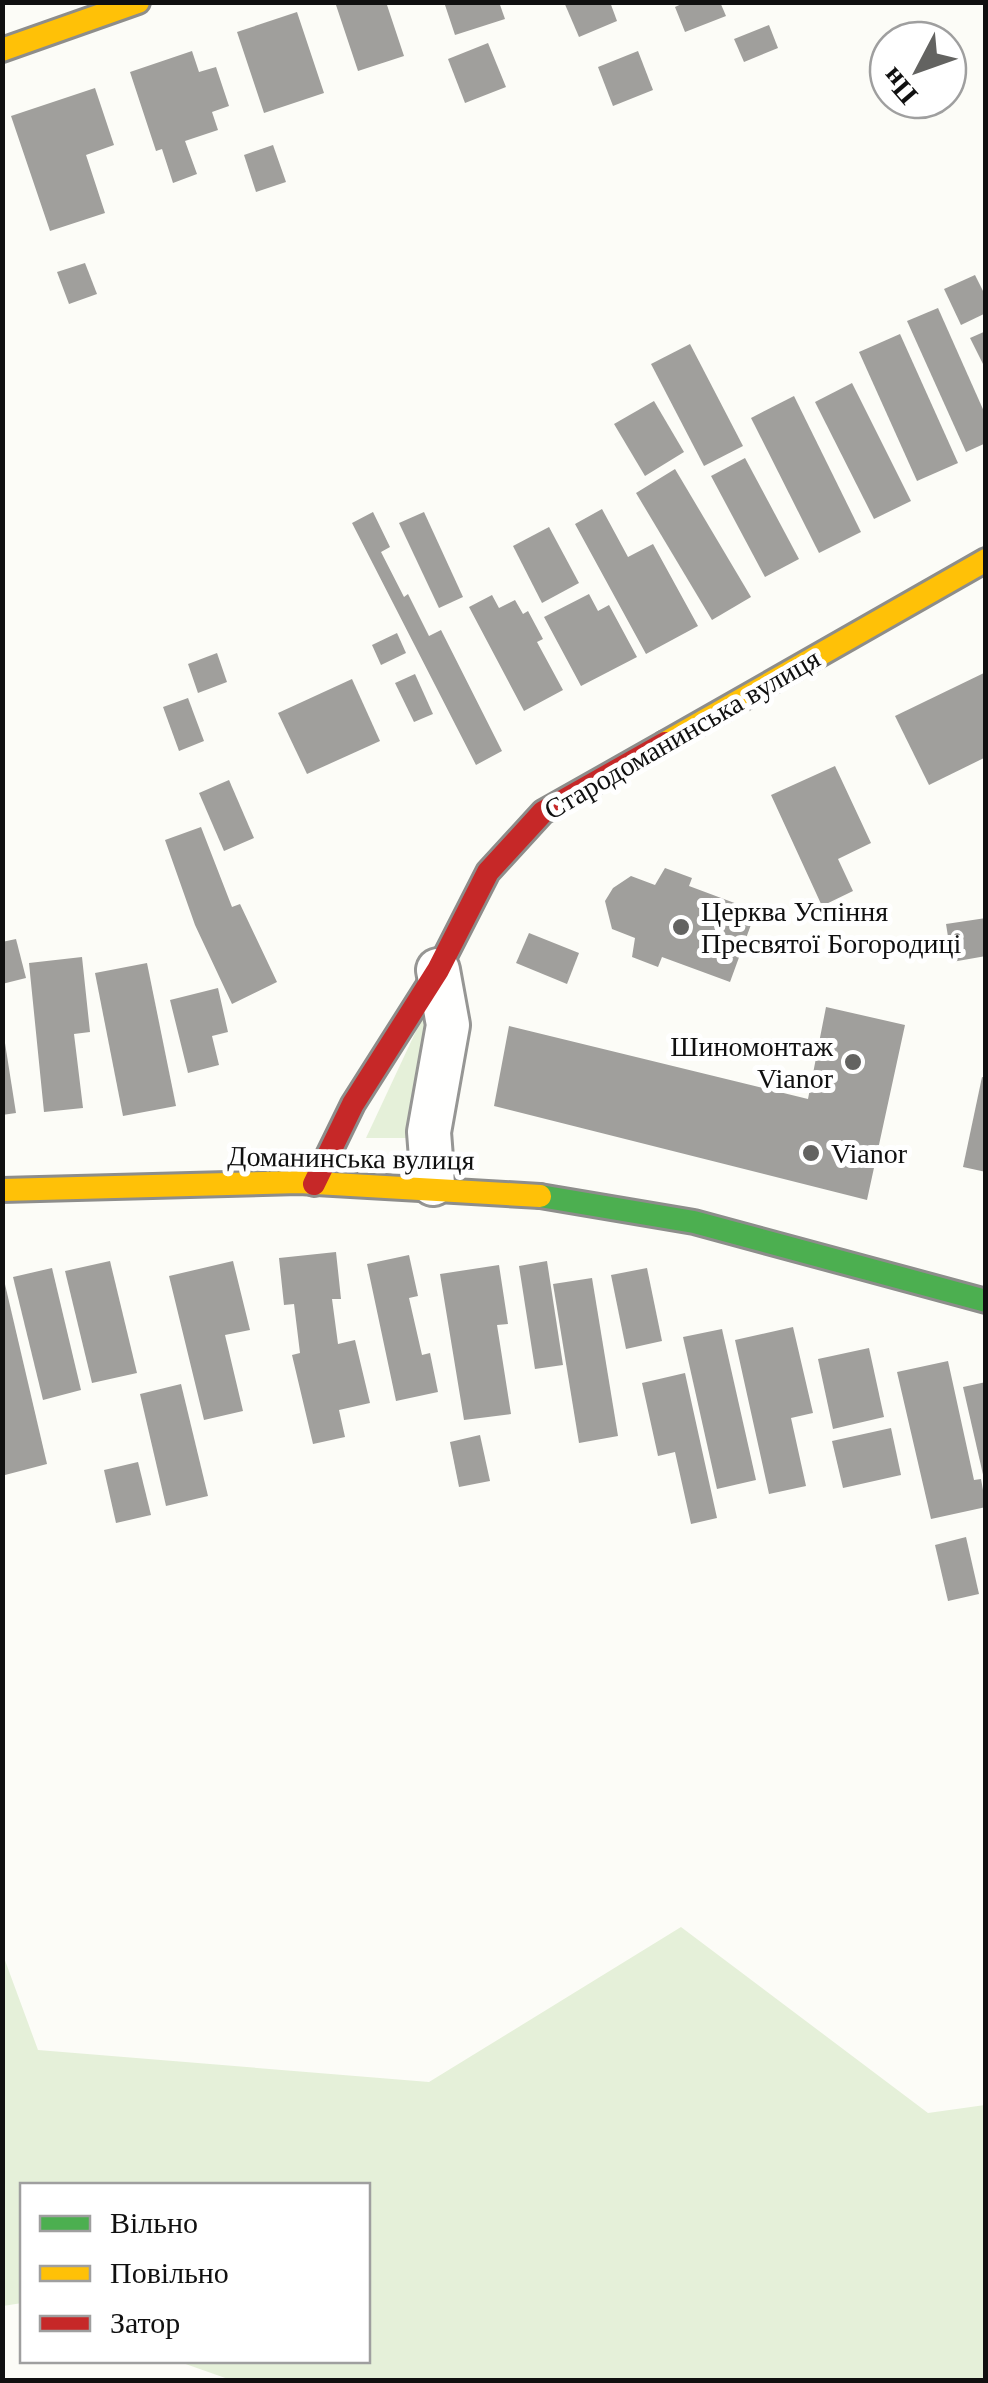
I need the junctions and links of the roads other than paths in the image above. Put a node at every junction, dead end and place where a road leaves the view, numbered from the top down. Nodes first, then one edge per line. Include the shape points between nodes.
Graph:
1 (138, 2) edge
2 (2, 50) edge
3 (986, 560) edge
4 (438, 970) junction
5 (314, 1184) junction
6 (432, 1184) junction
7 (2, 1190) edge
8 (986, 1302) edge

1 - 2 street
3 - 4 street, Стародоманинська вулиця via 543,812 488,872
4 - 5 street, Стародоманинська вулиця via 353,1104
4 - 6 street via 448,1025 430,1132
5 - 6 street, Доманинська вулиця
5 - 7 street, Доманинська вулиця
6 - 8 street, Доманинська вулиця via 597,1204

